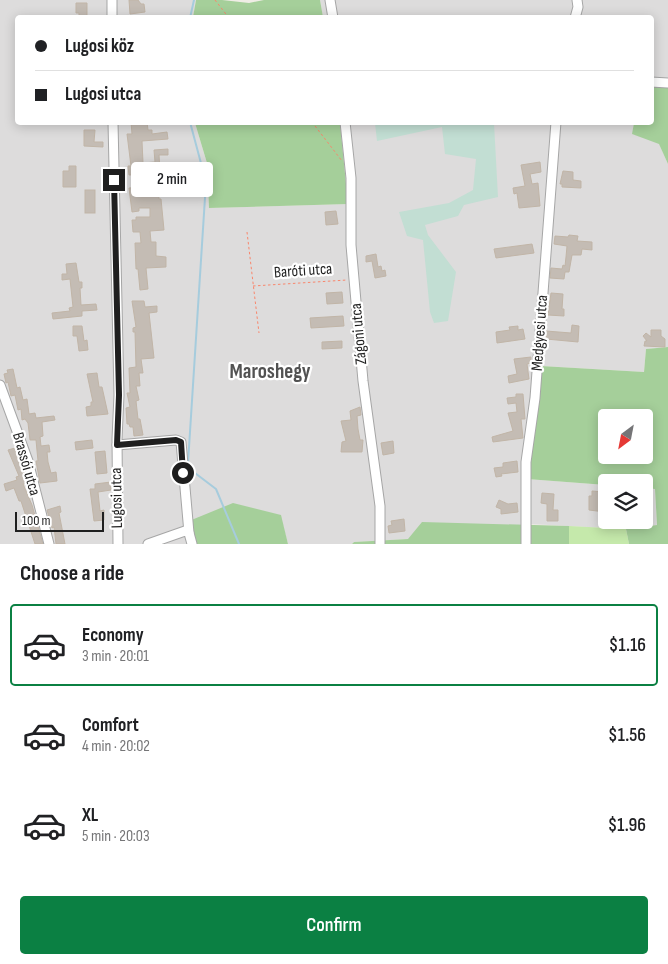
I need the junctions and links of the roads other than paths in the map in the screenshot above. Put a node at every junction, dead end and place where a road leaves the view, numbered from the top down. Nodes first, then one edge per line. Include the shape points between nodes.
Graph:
1 (112, 0) edge
2 (330, 0) edge
3 (577, 0) edge
4 (112, 15) edge
5 (332, 15) edge
6 (576, 15) edge
7 (654, 82) edge
8 (668, 83) edge
9 (113, 125) edge
10 (345, 125) edge
11 (556, 125) edge
12 (0, 385) edge
13 (117, 445) junction
14 (187, 532) junction
15 (49, 544) edge
16 (118, 544) edge
17 (148, 544) edge
18 (192, 544) edge
19 (380, 544) edge
20 (526, 544) edge

1 - 4 street
2 - 5 street
3 - 6 street
7 - 8 street
9 - 13 street, Lugosi utca via 119,395
10 - 19 street, Zágoni utca via 351,245 363,381 380,506
11 - 20 street, Medgyesi utca via 535,398 526,462
12 - 15 street, Brassói utca via 28,461
13 - 14 street via 181,442
13 - 16 street, Lugosi utca
14 - 17 street
14 - 18 street

